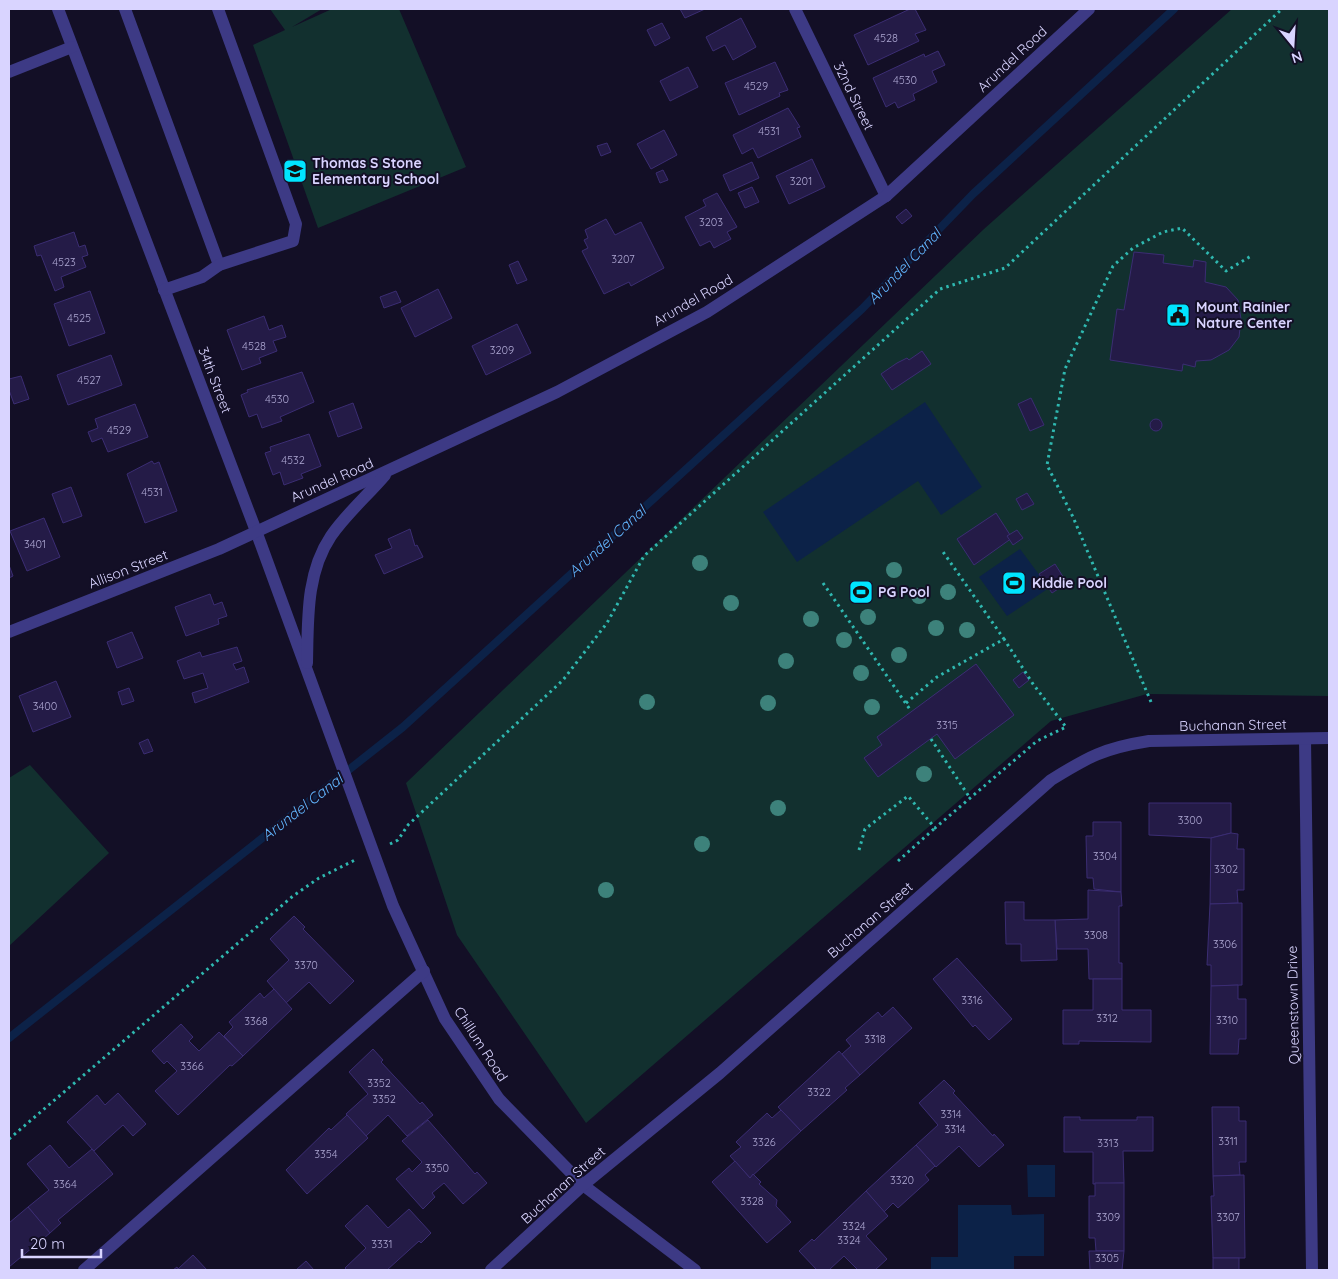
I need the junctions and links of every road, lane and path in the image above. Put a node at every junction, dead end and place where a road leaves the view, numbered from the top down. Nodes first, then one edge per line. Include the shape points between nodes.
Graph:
1 (58, 9) edge
2 (125, 9) edge
3 (218, 9) edge
4 (795, 9) edge
5 (1089, 9) edge
6 (1282, 9) edge
7 (72, 47) junction
8 (9, 72) edge
9 (886, 196) junction
10 (1251, 256) dead end
11 (219, 265) junction
12 (164, 290) junction
13 (388, 472) junction
14 (256, 531) junction
15 (941, 549) dead end
16 (823, 583) dead end
17 (9, 632) edge
18 (1004, 639) junction
19 (307, 670) junction
20 (1150, 702) dead end
21 (906, 704) junction
22 (912, 711) dead end
23 (930, 738) dead end
24 (1329, 738) edge
25 (1305, 739) junction
26 (342, 763) joint
27 (970, 798) junction
28 (935, 828) junction
29 (859, 850) dead end
30 (373, 852) junction
31 (898, 861) dead end
32 (424, 971) junction
33 (9, 1139) edge
34 (583, 1185) junction
35 (84, 1270) edge
36 (491, 1270) edge
37 (694, 1270) edge
38 (1312, 1270) edge

1 - 7 street, 34th Street
2 - 11 street
3 - 11 street via 296,224 293,241
4 - 9 street, 32nd Street
5 - 9 street, Arundel Road
6 - 30 path via 1005,268 940,289 644,556 607,623 563,680 408,825 398,840
7 - 8 street
7 - 12 street, 34th Street
9 - 13 street, Arundel Road via 707,312 557,392
10 - 20 path via 1226,271 1182,228 1163,232 1133,248 1113,266 1065,369 1047,466 1072,516
11 - 12 street via 202,277
12 - 14 street, 34th Street
13 - 14 street, Arundel Road
13 - 19 street via 332,534 320,554 310,589
14 - 17 street, Allison Street via 219,549
14 - 19 street, 34th Street
15 - 18 path
16 - 21 path
18 - 21 path via 937,677
18 - 27 path via 1032,684 1066,727 1037,741
19 - 26 street, 34th Street
21 - 22 path
23 - 27 path
24 - 25 street, Buchanan Street
25 - 34 street, Buchanan Street via 1149,741 1119,745 1092,755 1059,775 720,1073
25 - 38 street, Queenstown Drive
26 - 30 street, Chillum Road
27 - 28 path
28 - 29 path via 908,796 864,829
28 - 31 path
30 - 32 street, Chillum Road via 393,906
30 - 33 path via 319,878 293,896
32 - 34 street, Chillum Road via 445,1019 500,1100
32 - 35 street
34 - 36 street, Buchanan Street
34 - 37 street, Chillum Road

